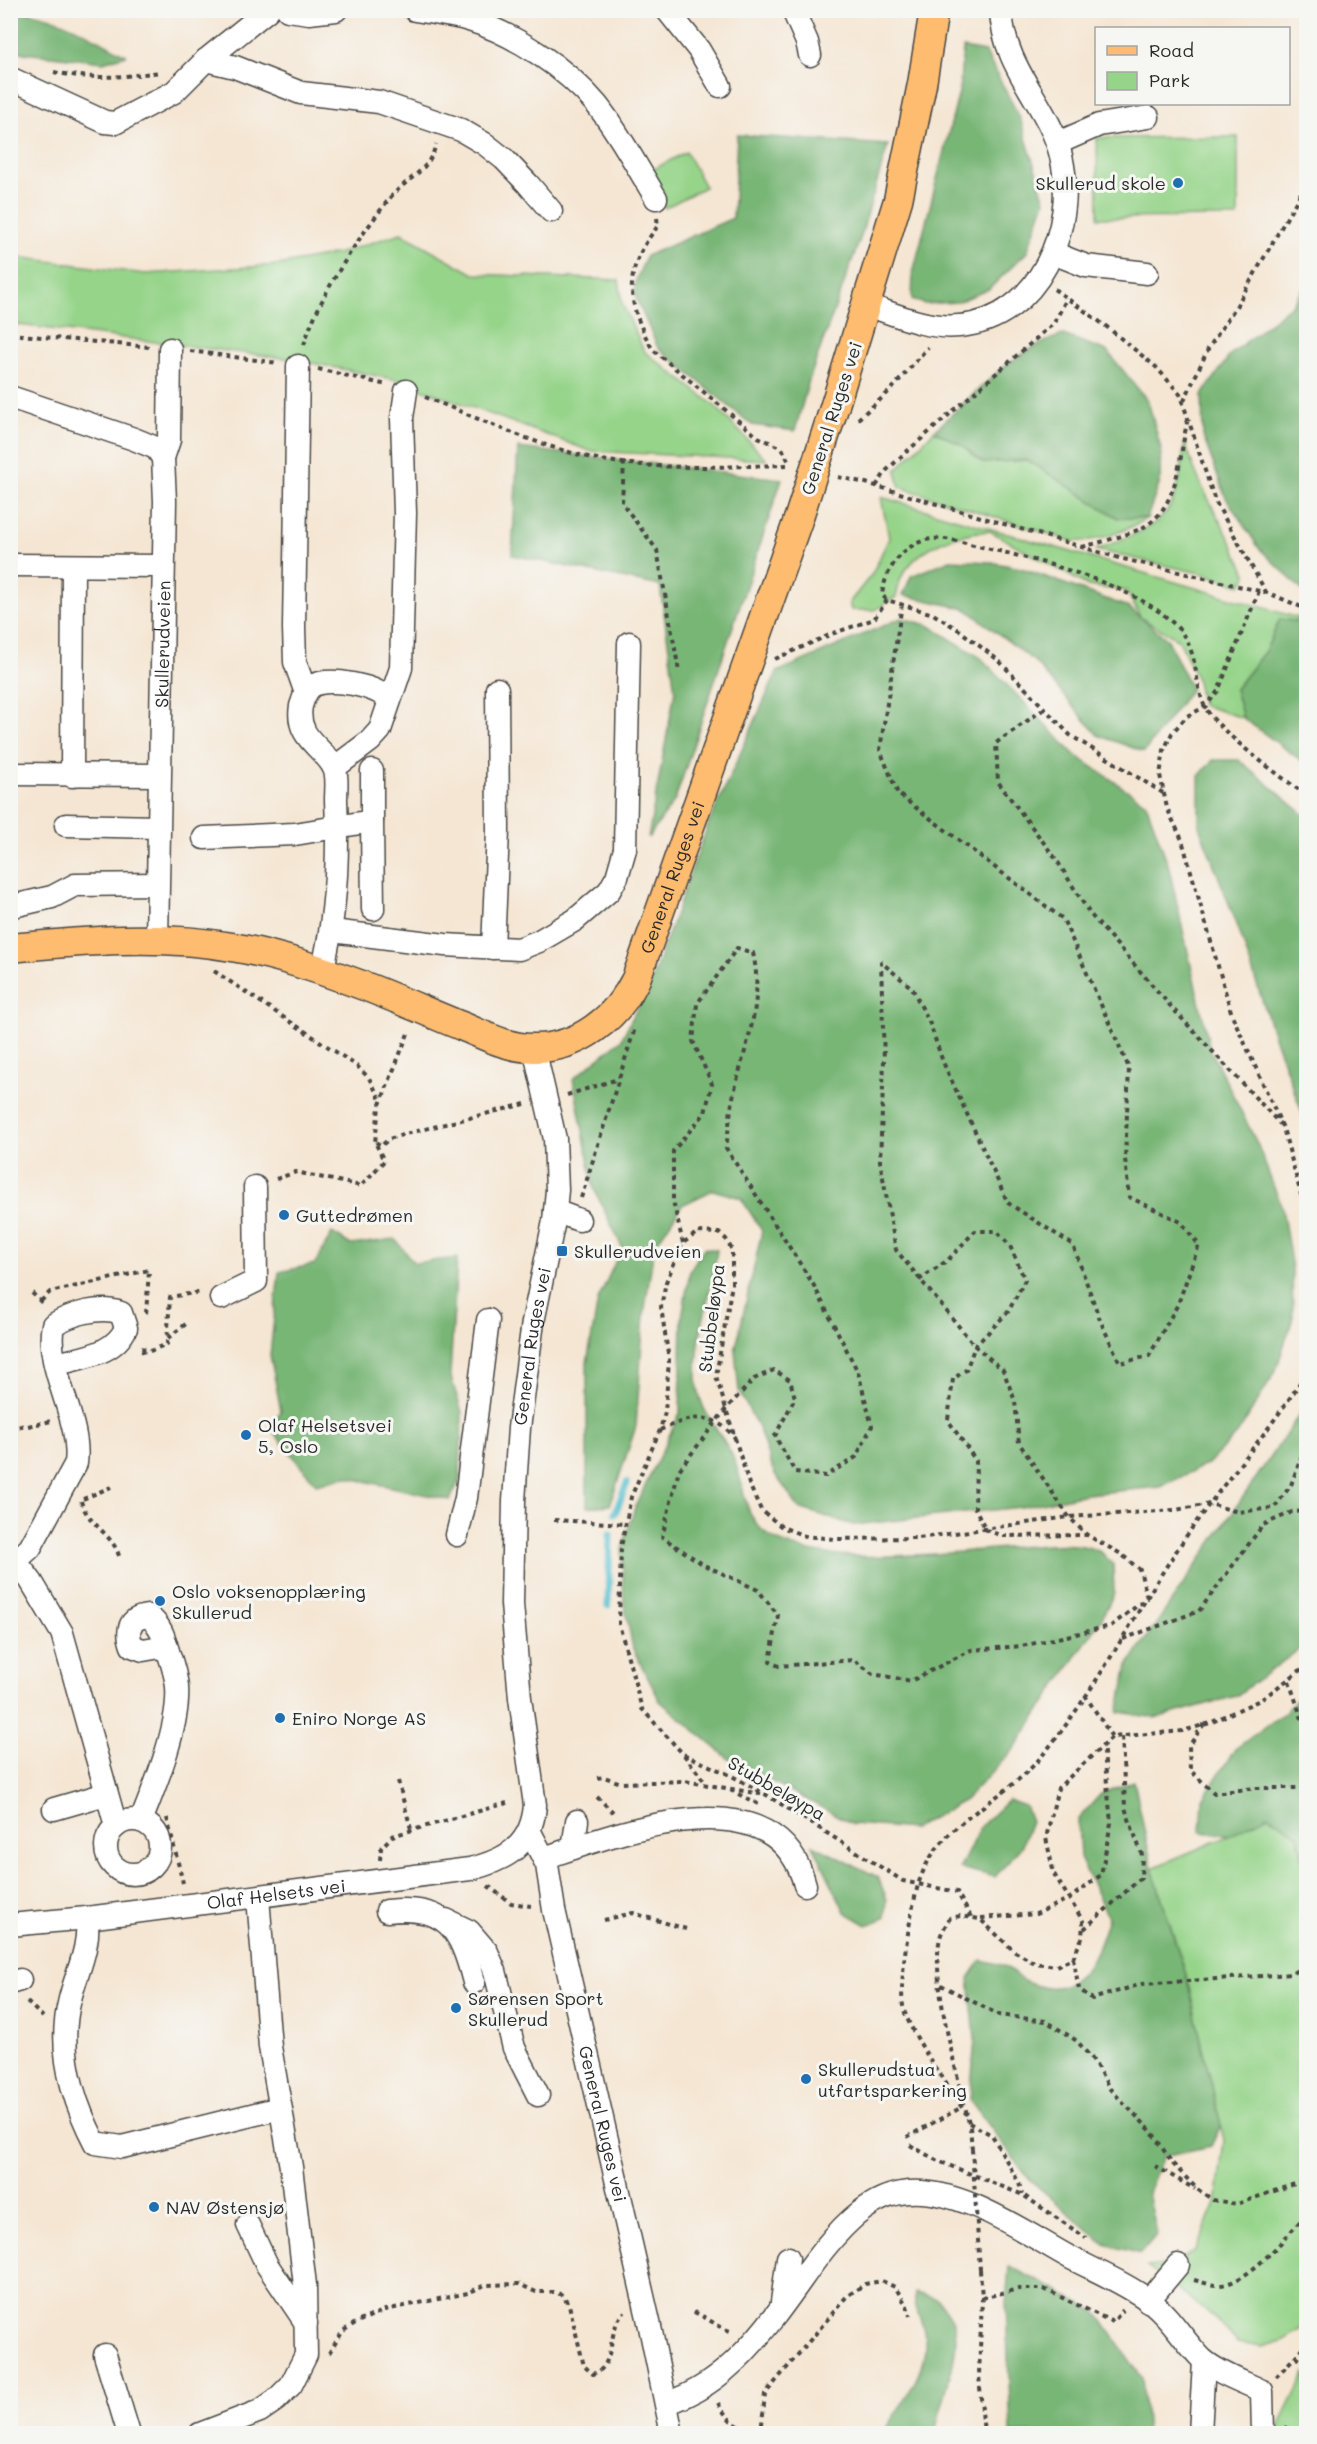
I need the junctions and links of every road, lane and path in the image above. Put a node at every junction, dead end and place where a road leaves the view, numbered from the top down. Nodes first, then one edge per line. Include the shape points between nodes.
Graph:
1 (268, 10) edge
2 (288, 10) edge
3 (336, 10) edge
4 (415, 10) edge
5 (667, 10) edge
6 (793, 10) edge
7 (934, 10) edge
8 (1000, 10) edge
9 (810, 55) dead end
10 (206, 60) junction
11 (45, 70) dead end
12 (165, 72) dead end
13 (14, 80) dead end
14 (720, 86) dead end
15 (1148, 117) dead end
16 (439, 122) junction
17 (1058, 143) junction
18 (1306, 184) edge
19 (656, 198) joint
20 (550, 211) dead end
21 (1053, 253) junction
22 (1147, 273) dead end
23 (1039, 278) junction
24 (1067, 298) junction
25 (867, 305) junction
26 (950, 326) junction
27 (10, 334) edge
28 (170, 349) junction
29 (298, 366) junction
30 (406, 391) junction
31 (10, 397) edge
32 (1184, 401) junction
33 (844, 414) junction
34 (1188, 416) junction
35 (163, 458) junction
36 (624, 462) junction
37 (790, 465) junction
38 (798, 468) dead end
39 (834, 477) dead end
40 (876, 486) junction
41 (1081, 548) junction
42 (10, 564) edge
43 (73, 566) junction
44 (163, 566) junction
45 (1258, 591) junction
46 (1266, 592) junction
47 (887, 600) junction
48 (902, 604) junction
49 (1306, 609) edge
50 (629, 643) dead end
51 (769, 662) dead end
52 (679, 671) dead end
53 (497, 689) dead end
54 (306, 693) junction
55 (389, 700) junction
56 (1204, 707) junction
57 (1044, 709) junction
58 (334, 768) junction
59 (372, 771) dead end
60 (10, 774) edge
61 (159, 775) junction
62 (72, 776) junction
63 (1163, 793) junction
64 (1306, 795) edge
65 (372, 821) junction
66 (66, 825) dead end
67 (337, 826) junction
68 (158, 827) junction
69 (204, 838) dead end
70 (157, 884) junction
71 (13, 906) dead end
72 (373, 909) dead end
73 (332, 931) junction
74 (157, 940) junction
75 (10, 948) edge
76 (493, 948) junction
77 (206, 965) dead end
78 (322, 972) junction
79 (639, 1018) dead end
80 (410, 1027) dead end
81 (534, 1048) junction
82 (618, 1079) junction
83 (561, 1096) dead end
84 (381, 1101) junction
85 (525, 1104) dead end
86 (1283, 1128) junction
87 (375, 1142) junction
88 (255, 1187) joint
89 (580, 1210) joint
90 (555, 1211) junction
91 (1306, 1212) edge
92 (682, 1243) junction
93 (918, 1280) junction
94 (32, 1293) dead end
95 (213, 1296) joint
96 (41, 1301) dead end
97 (488, 1320) dead end
98 (187, 1323) dead end
99 (167, 1338) junction
100 (975, 1346) junction
101 (148, 1352) dead end
102 (57, 1364) dead end
103 (1306, 1373) edge
104 (725, 1410) junction
105 (715, 1421) junction
106 (25, 1425) dead end
107 (10, 1429) edge
108 (660, 1430) junction
109 (737, 1441) junction
110 (1306, 1444) edge
111 (82, 1504) dead end
112 (1210, 1504) junction
113 (1306, 1511) edge
114 (1069, 1516) junction
115 (554, 1520) dead end
116 (625, 1524) junction
117 (986, 1530) junction
118 (457, 1535) dead end
119 (1087, 1535) junction
120 (119, 1556) dead end
121 (13, 1564) edge
122 (1147, 1598) junction
123 (1123, 1639) junction
124 (166, 1646) dead end
125 (1306, 1666) edge
126 (1289, 1681) junction
127 (1085, 1695) junction
128 (1204, 1724) junction
129 (1306, 1724) edge
130 (1122, 1734) junction
131 (1112, 1737) junction
132 (1103, 1743) junction
133 (683, 1754) junction
134 (597, 1778) dead end
135 (398, 1781) dead end
136 (705, 1783) junction
137 (1306, 1788) edge
138 (106, 1794) junction
139 (765, 1794) junction
140 (507, 1803) dead end
141 (54, 1809) dead end
142 (141, 1821) junction
143 (577, 1821) dead end
144 (116, 1826) junction
145 (411, 1829) junction
146 (530, 1832) junction
147 (573, 1848) junction
148 (470, 1869) junction
149 (554, 1870) junction
150 (140, 1873) junction
151 (381, 1873) junction
152 (805, 1885) dead end
153 (918, 1885) junction
154 (258, 1897) junction
155 (1070, 1898) junction
156 (554, 1910) junction
157 (144, 1911) junction
158 (971, 1917) junction
159 (87, 1918) junction
160 (980, 1918) junction
161 (446, 1920) junction
162 (604, 1920) dead end
163 (10, 1926) edge
164 (686, 1929) dead end
165 (1084, 1929) junction
166 (1073, 1958) junction
167 (1306, 1965) edge
168 (474, 1982) dead end
169 (940, 1985) junction
170 (18, 1988) edge
171 (70, 2036) junction
172 (538, 2095) dead end
173 (962, 2107) junction
174 (280, 2108) junction
175 (967, 2115) junction
176 (969, 2123) junction
177 (907, 2137) dead end
178 (910, 2145) dead end
179 (1155, 2166) dead end
180 (1306, 2180) edge
181 (1201, 2192) junction
182 (1023, 2195) junction
183 (1306, 2215) edge
184 (248, 2225) dead end
185 (1076, 2230) dead end
186 (788, 2258) dead end
187 (1176, 2268) joint
188 (1143, 2297) junction
189 (982, 2298) junction
190 (694, 2312) dead end
191 (780, 2313) junction
192 (655, 2316) junction
193 (909, 2316) dead end
194 (306, 2323) junction
195 (758, 2336) junction
196 (1306, 2345) edge
197 (105, 2355) dead end
198 (324, 2361) dead end
199 (1204, 2361) junction
200 (1306, 2364) edge
201 (707, 2384) junction
202 (666, 2421) edge
203 (129, 2433) edge
204 (200, 2433) edge
205 (759, 2433) edge
206 (984, 2433) edge
207 (1200, 2433) edge
208 (1263, 2433) edge
209 (1290, 2433) edge
210 (1301, 2433) edge

1 - 10 street
2 - 3 street
4 - 19 street via 489,27 557,69 596,104
5 - 14 street via 699,50
6 - 9 street
7 - 25 main road, General Ruges vei via 898,200
8 - 17 street via 1007,47
10 - 13 street via 174,92 115,123
10 - 16 street via 302,93 379,102
11 - 12 path via 82,78
15 - 17 street via 1099,125
16 - 20 street via 485,144 528,184
16 - 29 path via 430,164 389,200 345,263 314,317
17 - 21 street via 1065,201
18 - 32 path via 1208,349
19 - 37 path via 658,226 645,242 630,284 631,301 644,333 653,350 758,437 782,448
21 - 22 street via 1086,266
21 - 23 street
23 - 24 path
23 - 26 street via 1023,299 1005,312 984,321
24 - 32 path via 1156,367
24 - 40 path via 1054,323 904,454
25 - 26 street via 913,322
25 - 33 main road, General Ruges vei
26 - 33 path via 911,363 874,407
27 - 28 path
28 - 29 path
28 - 35 street, Skullerudveien via 169,440
29 - 30 path
29 - 54 street via 294,628 295,662
30 - 36 path via 563,450
30 - 55 street via 402,418 404,633 401,668
31 - 35 street via 134,439 156,448
32 - 34 path
33 - 81 main road, General Ruges vei, bridge via 798,520 666,900 630,992 610,1016 579,1038
34 - 41 path via 1172,494 1163,510 1140,529
34 - 46 path via 1220,514
35 - 44 street, Skullerudveien
36 - 37 path
36 - 52 path via 622,503 657,550
37 - 38 path
39 - 40 path
40 - 41 path
41 - 45 path
42 - 43 street
43 - 44 street
43 - 62 street
44 - 61 street, Skullerudveien
45 - 46 path
45 - 56 path via 1218,691
46 - 49 path
47 - 48 path
47 - 51 path via 874,619
47 - 56 path via 882,595 884,580 897,559 914,544 933,538 1041,563 1109,586 1172,622 1194,654
48 - 57 path via 933,614 958,630 998,660
48 - 93 path via 880,750 898,794 1063,919 1129,1068 1125,1159 1129,1197 1180,1222 1199,1245 1178,1304 1149,1356 1120,1363 1073,1245 1008,1203 912,988 881,962 885,1060 880,1161 896,1250
50 - 76 street via 625,849 617,877 609,891 575,920 539,941 519,949
53 - 76 street via 498,831
54 - 55 street via 323,683 341,684 373,688
54 - 58 street via 301,707 306,734
55 - 58 street via 380,730
56 - 63 path via 1187,716 1172,733 1164,750 1160,775
56 - 64 path via 1230,735
57 - 63 path via 1070,735
57 - 86 path via 996,743 999,782 1056,859 1090,914
58 - 67 street
59 - 65 street
60 - 62 street
61 - 62 street
61 - 68 street, Skullerudveien
63 - 86 path via 1182,840 1232,1015
65 - 67 street
65 - 72 street
66 - 68 street
67 - 69 street via 270,836
67 - 73 street
68 - 70 street, Skullerudveien
70 - 71 street via 75,885 52,897
70 - 74 street, Skullerudveien
73 - 76 street
73 - 78 street
74 - 75 main road
74 - 78 main road via 232,947
77 - 84 path via 357,1066 369,1078
78 - 81 main road via 507,1044
79 - 82 path
80 - 84 path
81 - 90 street, General Ruges vei via 555,1139
82 - 83 path
82 - 89 path
84 - 87 path
85 - 87 path via 405,1134 381,1146
86 - 91 path
87 - 88 path via 384,1161 361,1186 296,1172
88 - 95 street via 256,1281
89 - 90 street
90 - 146 street, General Ruges vei via 525,1381 514,1501 514,1635 536,1805
92 - 104 path, Stubbeløypa via 698,1232 719,1233 732,1250 732,1284 716,1376
92 - 104 path via 673,1201 673,1151 705,1113 712,1084 693,1041 697,1004 737,948 753,953 758,975 754,1024 734,1090 726,1148 813,1284 858,1372 872,1426 856,1457 826,1476 795,1472 775,1436 795,1398 790,1380 774,1370 754,1379
92 - 108 path, Stubbeløypa via 666,1282 661,1307 669,1360
93 - 100 path
93 - 100 path via 948,1260 975,1231 997,1231 1010,1246 1025,1280 1008,1312
94 - 96 path
95 - 99 path via 170,1297
97 - 118 street via 466,1498
98 - 99 path
99 - 101 path via 164,1347
100 - 114 path via 1003,1370 1016,1401 1019,1443
100 - 117 path via 966,1370 953,1379 948,1420 976,1461 975,1508
102 - 121 street via 78,1450 76,1463 30,1548
103 - 112 path
104 - 105 path
104 - 109 path, Stubbeløypa
105 - 108 path via 688,1417
105 - 109 path
105 - 122 path via 679,1470 662,1537 704,1565 758,1590 778,1615 770,1662 779,1666 854,1660 873,1674 911,1681 971,1650 1022,1646 1111,1626
106 - 107 path
108 - 116 path, Stubbeløypa via 631,1497
109 - 117 path, Stubbeløypa via 761,1510 782,1527 805,1536 919,1538
110 - 112 path via 1292,1485 1274,1508 1238,1512
111 - 120 path
112 - 114 path, Stubbeløypa via 1175,1510
112 - 122 path
113 - 123 path via 1292,1512 1263,1525 1199,1611
114 - 117 path, Stubbeløypa
114 - 119 path
115 - 116 path
116 - 133 path, Stubbeløypa via 619,1624 627,1660 642,1709
117 - 119 path via 1003,1536
119 - 122 path via 1140,1570
121 - 138 street via 31,1581 62,1633
122 - 123 path
123 - 127 path
124 - 142 street via 177,1688 176,1711 157,1782
125 - 126 path
126 - 128 path via 1262,1699
126 - 129 path
127 - 131 path
127 - 153 path via 1024,1776 973,1812 933,1851
128 - 130 path via 1162,1734
128 - 137 path via 1189,1746 1190,1770 1214,1793
130 - 131 path
130 - 165 path via 1125,1808 1142,1855 1141,1878
131 - 132 path
132 - 155 path via 1111,1823 1101,1875
132 - 155 path via 1058,1788 1049,1819 1046,1838 1054,1874
133 - 136 path
133 - 139 path, Stubbeløypa
134 - 136 path via 621,1783
135 - 145 path
136 - 139 path
138 - 141 street
138 - 144 street
139 - 153 path, Stubbeløypa via 903,1881
140 - 145 path
142 - 144 street via 123,1821
142 - 150 street via 154,1829 159,1851 153,1865
143 - 147 street
144 - 150 street via 106,1842 109,1859 122,1871
145 - 151 path via 387,1839 381,1848
146 - 148 street, Olaf Helsets vei via 510,1853
146 - 149 street, General Ruges vei
147 - 149 street
147 - 152 street via 650,1826 729,1819 776,1836 796,1858
148 - 151 street, Olaf Helsets vei
148 - 156 path via 511,1903
149 - 156 street, General Ruges vei
150 - 157 street
151 - 154 street, Olaf Helsets vei
151 - 161 street via 388,1915 423,1911
153 - 158 path, Stubbeløypa via 957,1892
153 - 173 path via 905,1962 904,2009
154 - 157 street, Olaf Helsets vei
154 - 174 street via 270,2047
155 - 160 path via 1036,1914
155 - 165 path
156 - 192 street, General Ruges vei
157 - 159 street, Olaf Helsets vei
158 - 160 path
158 - 169 path via 951,1918 942,1931 938,1946
159 - 163 street, Olaf Helsets vei
159 - 171 street via 85,1952 70,1999
160 - 166 path via 1015,1952 1035,1963 1056,1966
161 - 168 street via 462,1945
161 - 172 street via 469,1931 487,1952 514,2048
162 - 164 path via 633,1913
165 - 166 path
166 - 167 path via 1079,1989 1092,1999 1142,1984 1291,1974
169 - 175 path
169 - 181 path via 999,2014 1046,2021 1077,2041 1110,2089 1152,2132 1184,2176
170 - 171 path via 52,2025
171 - 174 street via 83,2091 80,2115 95,2143 122,2147
173 - 175 path
173 - 177 path
174 - 194 street via 303,2273
175 - 176 path
176 - 182 path via 992,2135
176 - 189 path, bridge
178 - 182 path via 936,2160
179 - 181 path
180 - 181 path via 1237,2204 1213,2200
182 - 185 path
183 - 187 path via 1256,2267 1234,2282 1218,2286
184 - 194 street via 267,2265
186 - 191 street
187 - 188 street
188 - 189 path via 1113,2322 1044,2289 1018,2289
188 - 191 street via 1001,2218 952,2198 900,2193 872,2205 851,2220 814,2262
188 - 199 street via 1164,2314
189 - 206 path via 979,2375
190 - 195 path via 723,2330
191 - 195 street
192 - 198 path via 624,2312 618,2318 606,2360 593,2374 584,2366 563,2295 536,2292 519,2284 484,2285 468,2293 385,2310 357,2322 343,2331
192 - 202 street, General Ruges vei
193 - 205 path via 895,2287 882,2281 865,2284 847,2296 765,2394
194 - 204 street via 306,2355 291,2385 260,2411
195 - 201 street
196 - 200 path via 1296,2357
197 - 203 street
199 - 207 street
199 - 208 street via 1262,2391
201 - 202 street
201 - 205 path via 726,2418
209 - 210 path via 1288,2428

